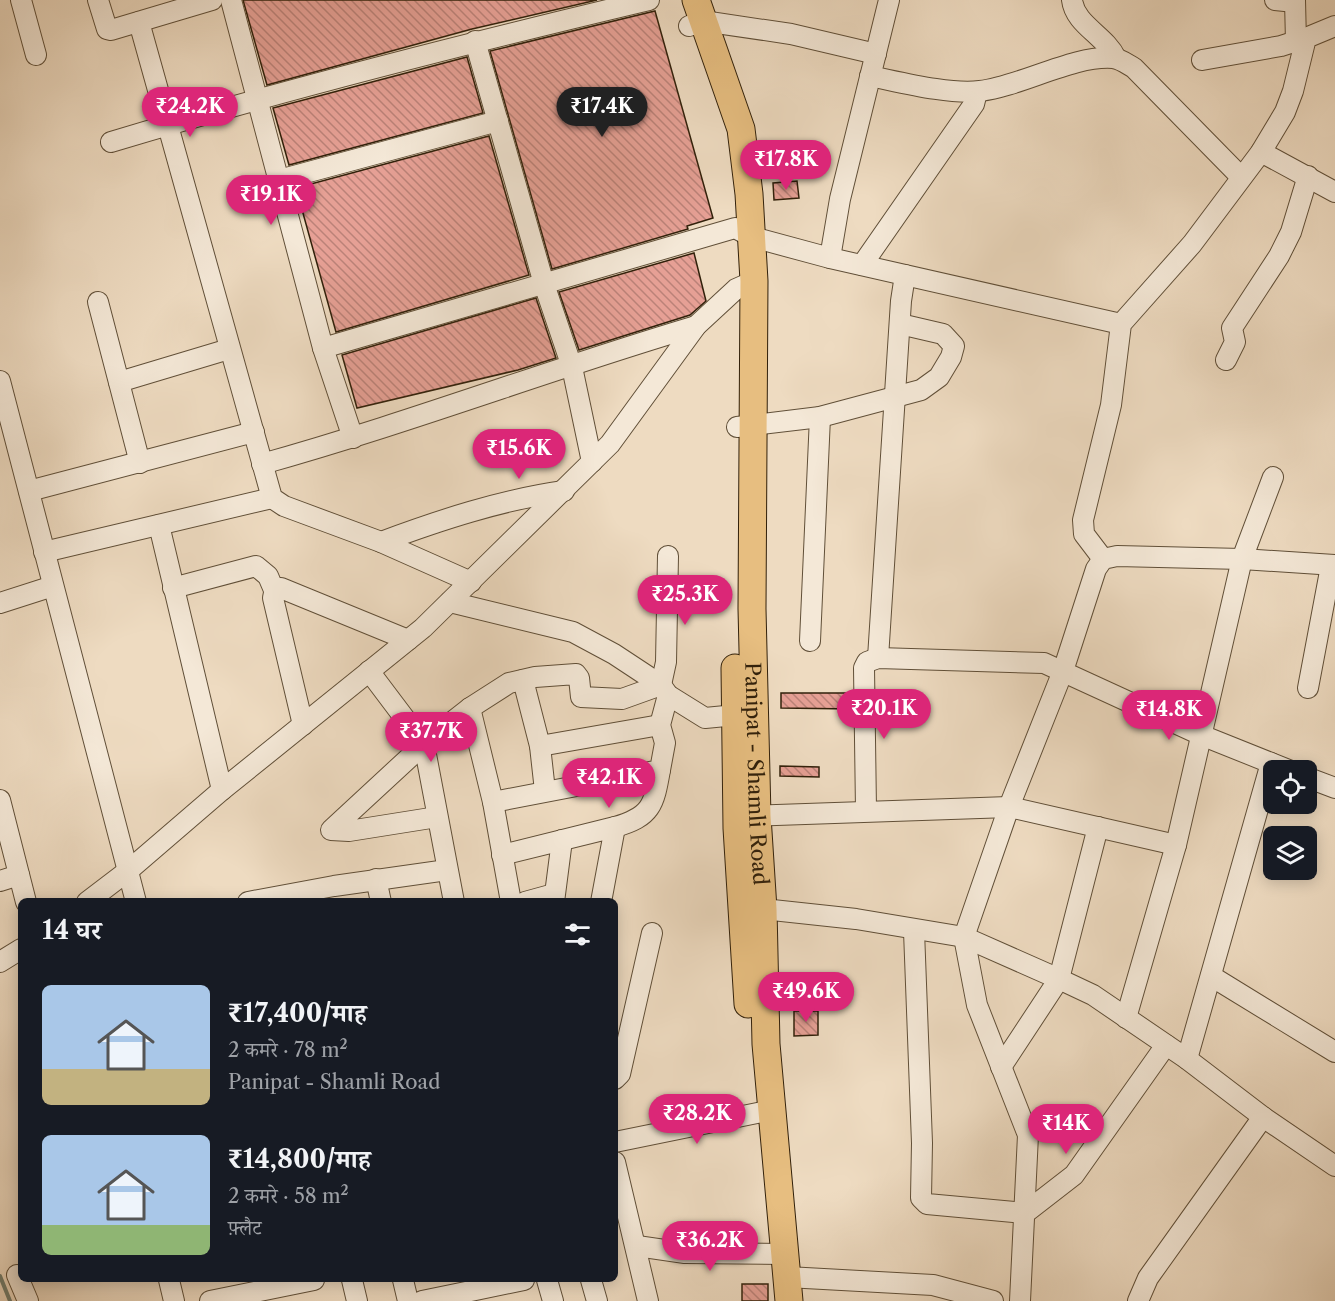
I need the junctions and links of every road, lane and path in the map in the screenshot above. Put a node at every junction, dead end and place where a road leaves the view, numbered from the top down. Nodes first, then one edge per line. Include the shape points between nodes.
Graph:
1 (21, 0) edge
2 (98, 0) edge
3 (212, 0) edge
4 (231, 0) edge
5 (649, 0) edge
6 (680, 0) edge
7 (889, 0) edge
8 (1072, 0) edge
9 (1288, 1) edge
10 (171, 6) edge
11 (696, 16) edge
12 (139, 22) junction
13 (1335, 26) edge
14 (1301, 40) junction
15 (475, 41) junction
16 (876, 54) junction
17 (36, 55) dead end
18 (1116, 58) junction
19 (1202, 60) dead end
20 (870, 76) junction
21 (977, 92) junction
22 (257, 98) junction
23 (498, 121) junction
24 (167, 125) junction
25 (111, 141) dead end
26 (1261, 152) junction
27 (1308, 176) junction
28 (1241, 177) junction
29 (279, 180) junction
30 (1335, 192) edge
31 (743, 232) junction
32 (830, 258) junction
33 (862, 265) junction
34 (905, 275) junction
35 (544, 284) junction
36 (745, 285) junction
37 (98, 302) dead end
38 (900, 324) junction
39 (1120, 324) junction
40 (696, 326) junction
41 (323, 348) junction
42 (229, 349) junction
43 (1226, 360) dead end
44 (572, 367) junction
45 (0, 381) edge
46 (118, 382) junction
47 (896, 396) junction
48 (820, 417) junction
49 (745, 426) junction
50 (254, 432) junction
51 (353, 438) junction
52 (592, 462) junction
53 (140, 463) junction
54 (262, 464) junction
55 (1273, 477) dead end
56 (29, 491) junction
57 (564, 491) junction
58 (272, 498) junction
59 (159, 525) junction
60 (381, 543) junction
61 (44, 552) junction
62 (668, 556) dead end
63 (1102, 559) junction
64 (1242, 559) junction
65 (1333, 565) edge
66 (471, 582) junction
67 (54, 586) junction
68 (173, 588) junction
69 (274, 590) junction
70 (450, 602) junction
71 (0, 603) edge
72 (408, 640) junction
73 (810, 641) dead end
74 (878, 658) junction
75 (369, 671) junction
76 (1063, 672) junction
77 (523, 680) junction
78 (1308, 688) dead end
79 (664, 690) junction
80 (470, 708) junction
81 (736, 715) junction
82 (303, 725) junction
83 (660, 725) junction
84 (1201, 735) junction
85 (424, 744) junction
86 (540, 746) junction
87 (1264, 760) edge
88 (660, 770) junction
89 (1317, 781) edge
90 (1335, 788) edge
91 (222, 790) junction
92 (545, 791) junction
93 (1263, 791) edge
94 (0, 800) edge
95 (493, 802) junction
96 (1009, 807) junction
97 (866, 810) junction
98 (747, 816) junction
99 (437, 817) junction
100 (615, 827) junction
101 (1098, 827) junction
102 (4, 830) edge
103 (562, 840) junction
104 (1176, 845) junction
105 (502, 855) junction
106 (129, 870) junction
107 (447, 870) junction
108 (9, 878) edge
109 (376, 879) junction
110 (23, 898) edge
111 (92, 898) edge
112 (135, 898) edge
113 (270, 898) edge
114 (380, 898) edge
115 (453, 898) edge
116 (511, 898) edge
117 (554, 898) edge
118 (602, 898) edge
119 (763, 909) junction
120 (914, 931) junction
121 (652, 933) dead end
122 (964, 938) junction
123 (18, 951) edge
124 (0, 962) edge
125 (1211, 976) junction
126 (1059, 979) junction
127 (1126, 1018) junction
128 (1166, 1045) junction
129 (1335, 1052) edge
130 (1187, 1059) junction
131 (1001, 1067) junction
132 (618, 1076) edge
133 (764, 1112) junction
134 (1263, 1117) junction
135 (618, 1141) edge
136 (1335, 1166) edge
137 (618, 1187) edge
138 (621, 1212) edge
139 (1025, 1213) junction
140 (637, 1246) junction
141 (783, 1272) edge
142 (13, 1276) edge
143 (169, 1282) edge
144 (304, 1282) edge
145 (352, 1282) edge
146 (403, 1282) edge
147 (521, 1282) edge
148 (548, 1282) edge
149 (592, 1282) edge
150 (500, 1294) edge
151 (452, 1298) edge
152 (218, 1300) edge
153 (28, 1301) edge
154 (174, 1301) edge
155 (357, 1301) edge
156 (408, 1301) edge
157 (422, 1301) edge
158 (553, 1301) edge
159 (597, 1301) edge
160 (648, 1301) edge
161 (774, 1301) edge
162 (993, 1301) edge
163 (1020, 1301) edge
164 (1138, 1301) edge

1 - 17 street
2 - 12 street via 108,30
3 - 10 street
4 - 22 street
5 - 15 street
6 - 11 highway, Panipat - Shamli Road
7 - 16 street
8 - 18 street via 1077,16 1110,47
9 - 14 street
10 - 12 street
11 - 16 street
11 - 31 highway, Panipat - Shamli Road via 741,129
12 - 24 street
13 - 14 street
14 - 19 street
14 - 26 street via 1293,91
15 - 22 street
15 - 23 street
16 - 20 street
18 - 21 street via 1092,59 1014,85
18 - 28 street via 1134,69 1185,117 1212,151
20 - 21 street
20 - 32 street
21 - 33 street via 974,104
22 - 24 street
22 - 29 street
23 - 29 street
23 - 35 street
24 - 25 street
24 - 42 street
26 - 27 street
26 - 28 street
27 - 30 street
27 - 43 street via 1294,224 1279,256 1232,328 1235,342
28 - 39 street via 1191,244
29 - 41 street
31 - 32 street
31 - 35 street
31 - 36 highway, Panipat - Shamli Road
32 - 33 street
33 - 34 street
34 - 38 street
34 - 39 street
35 - 41 street
35 - 44 street
36 - 40 street
36 - 49 highway, Panipat - Shamli Road
37 - 46 street
38 - 47 street
38 - 47 street via 943,334 954,350 930,386
39 - 63 street via 1112,405 1083,520 1084,534
40 - 44 street
40 - 52 street via 610,444
41 - 51 street
42 - 46 street
42 - 50 street
44 - 51 street
44 - 52 street
45 - 56 street
46 - 53 street
47 - 48 street
47 - 74 street
48 - 49 street
48 - 73 street
49 - 81 highway, Panipat - Shamli Road
49 - 98 highway, Panipat - Shamli Road via 752,609
50 - 53 street
50 - 54 street
51 - 54 street
52 - 57 street
53 - 56 street
54 - 58 street
55 - 64 street
56 - 61 street
57 - 60 street via 483,509
57 - 66 street
58 - 59 street
58 - 60 street
59 - 61 street
59 - 68 street
60 - 66 street
61 - 67 street
62 - 79 street
63 - 64 street via 1116,555
63 - 76 street
64 - 65 street
64 - 84 street
65 - 78 street
66 - 70 street
67 - 71 street
67 - 106 street
68 - 69 street via 256,566 268,576
68 - 91 street
69 - 72 street via 281,588
69 - 82 street
70 - 72 street
70 - 79 street via 573,632 614,654
72 - 75 street
74 - 76 street via 1039,662
74 - 97 street via 864,665
75 - 82 street
75 - 85 street
76 - 84 street
76 - 96 street
77 - 79 street via 576,674 583,698 628,698
77 - 80 street via 509,682
77 - 86 street
79 - 81 street via 705,718
79 - 83 street
80 - 85 street
80 - 95 street
81 - 98 highway, Panipat - Shamli Road
82 - 91 street
83 - 86 street
83 - 88 street via 665,743
84 - 87 street
84 - 104 street
85 - 99 street
85 - 99 street via 331,830 349,831
86 - 92 street
88 - 92 street
88 - 100 street via 653,802 636,821
89 - 90 street
91 - 106 street
92 - 95 street
93 - 125 street
94 - 102 street
95 - 105 street
96 - 97 street
96 - 101 street
96 - 122 street
97 - 98 street
98 - 119 highway, Panipat - Shamli Road
98 - 133 highway, Panipat - Shamli Road
99 - 107 street
100 - 103 street
100 - 118 street
101 - 104 street
101 - 126 street
102 - 108 street
103 - 105 street
103 - 117 street
104 - 127 street
105 - 116 street
106 - 111 street
106 - 112 street
107 - 109 street
107 - 115 street
108 - 110 street
109 - 113 street
109 - 114 street
119 - 120 street via 856,919
119 - 133 highway, Panipat - Shamli Road
120 - 122 street
120 - 139 street via 921,1198 927,1204
121 - 132 street
122 - 126 street
122 - 131 street via 977,1005
123 - 124 street
125 - 129 street
125 - 130 street
126 - 127 street via 1093,995
126 - 131 street
127 - 128 street
128 - 130 street
128 - 139 street via 1074,1175
130 - 134 street
131 - 139 street via 1028,1135
133 - 135 street
133 - 141 highway, Panipat - Shamli Road
134 - 136 street
134 - 164 street via 1148,1278
137 - 138 street
138 - 140 street
139 - 163 street
140 - 141 street
140 - 160 street
141 - 161 highway, Panipat - Shamli Road
141 - 162 street via 933,1285
142 - 153 street
143 - 154 street
144 - 152 street
145 - 155 street
146 - 156 street
147 - 150 street
148 - 158 street
149 - 159 street
150 - 151 street
151 - 157 street

